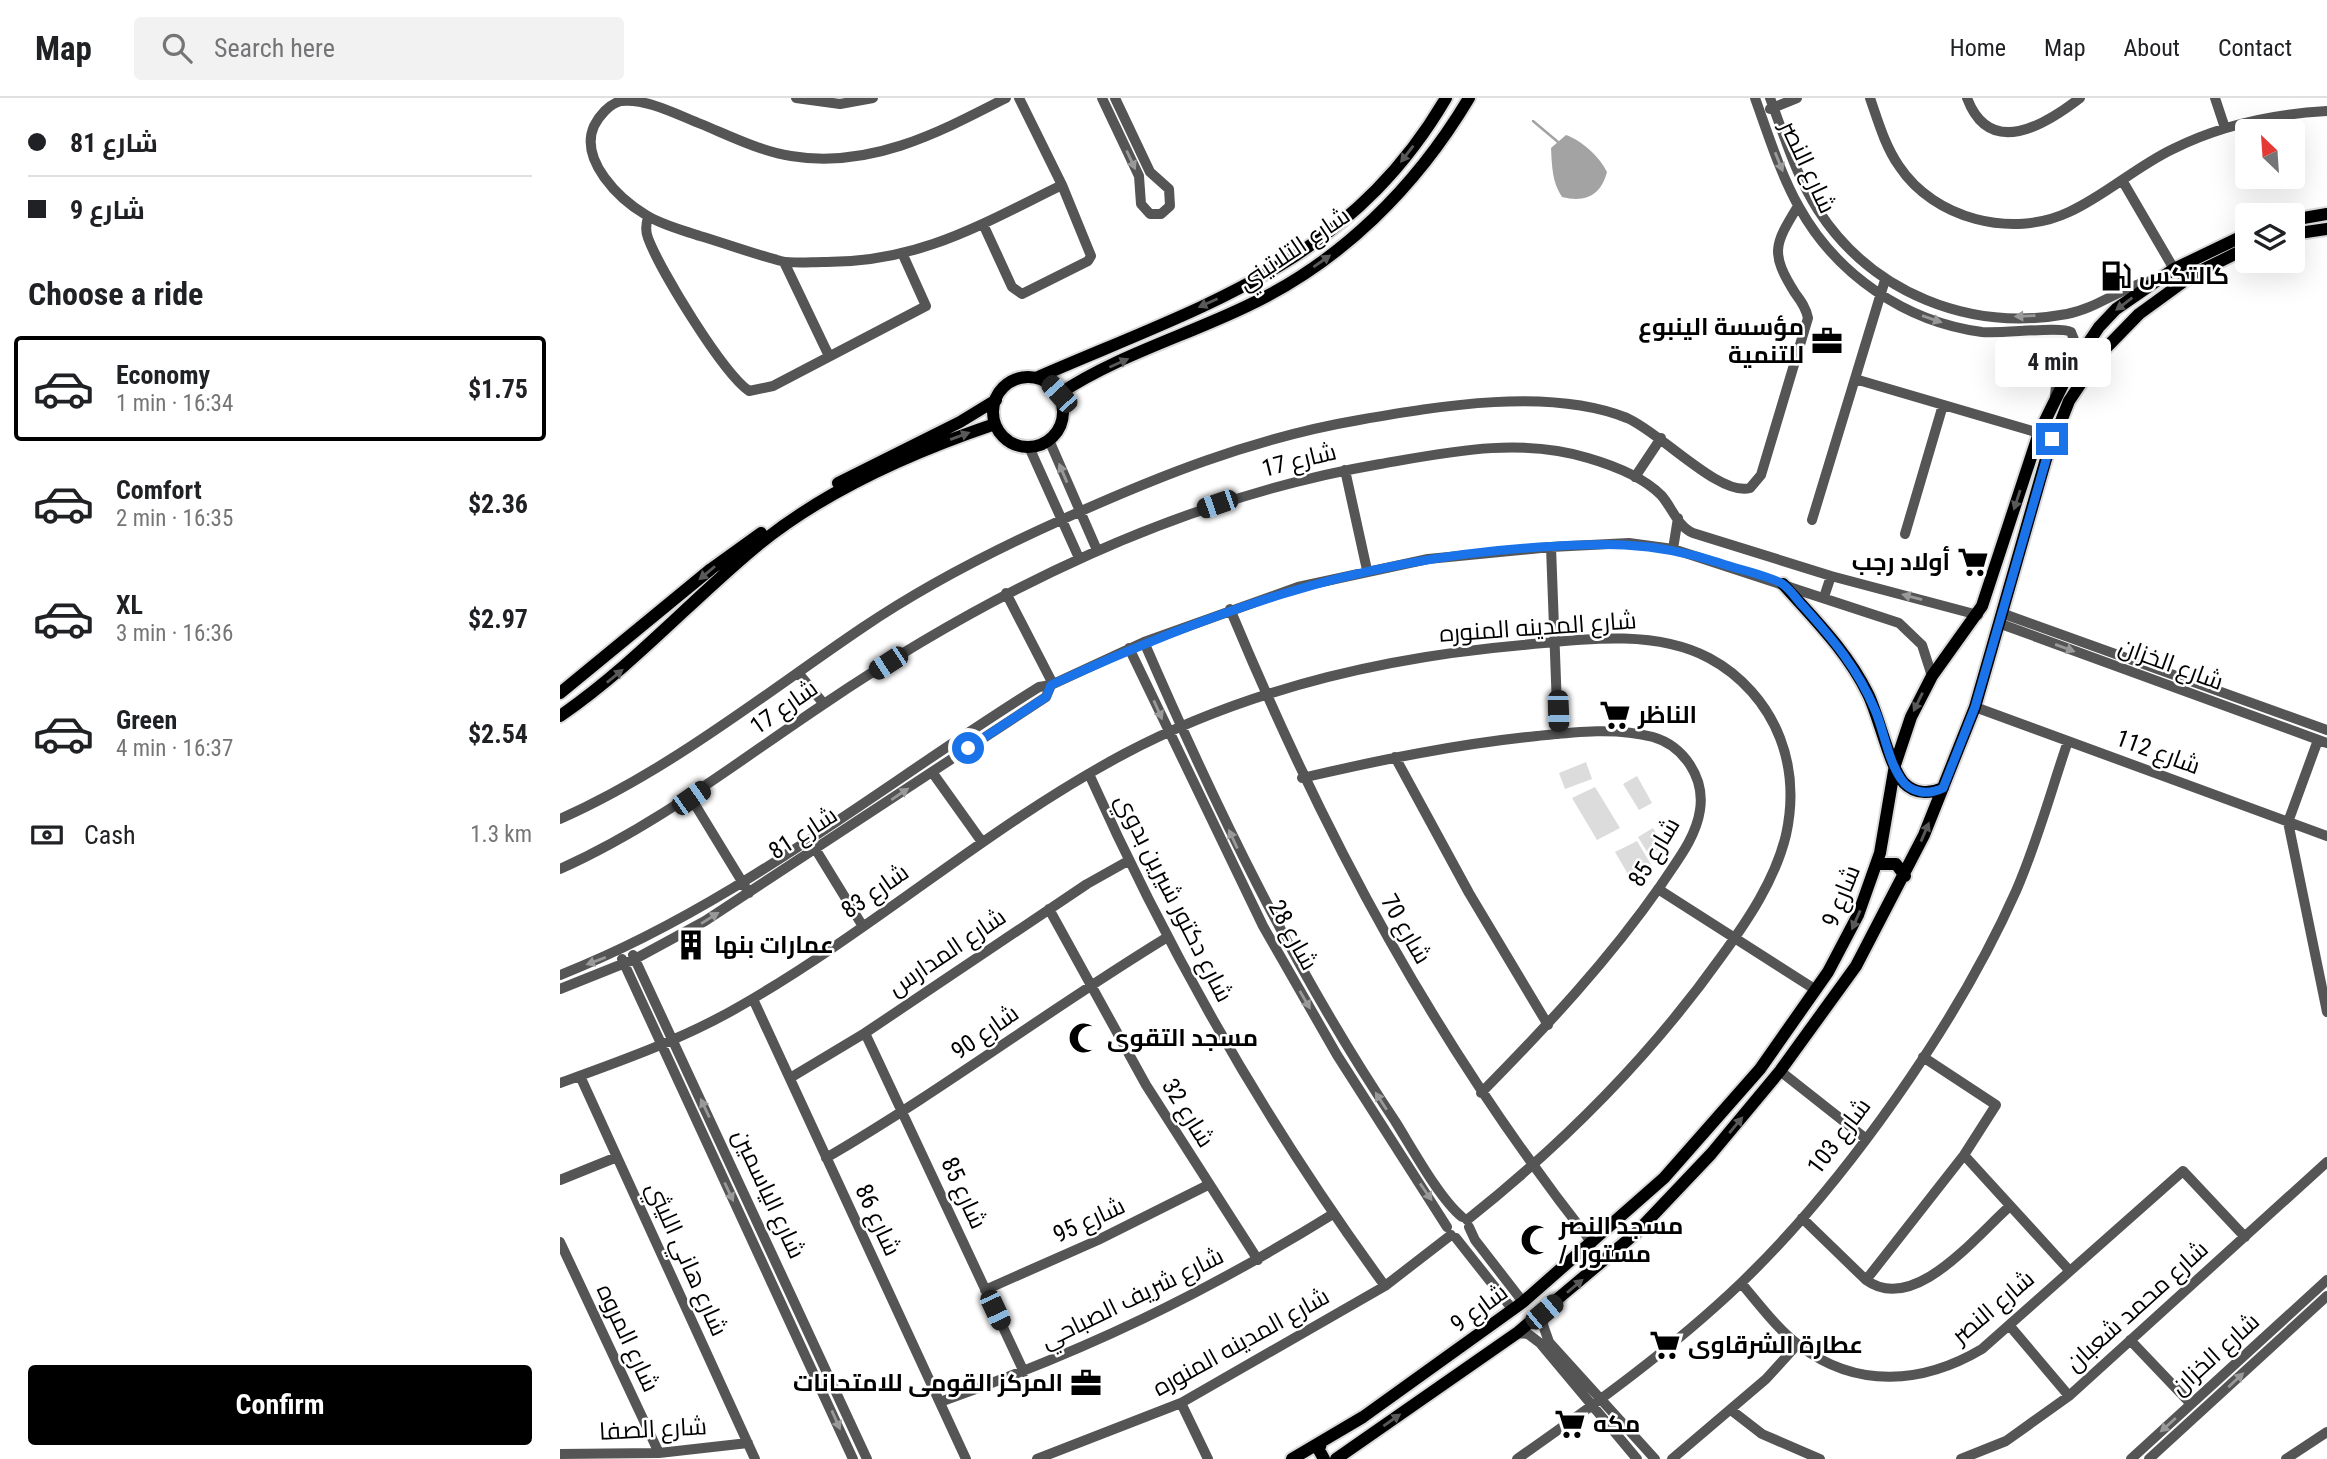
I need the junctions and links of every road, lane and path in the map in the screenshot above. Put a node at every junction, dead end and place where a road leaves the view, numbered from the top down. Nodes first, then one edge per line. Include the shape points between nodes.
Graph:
1 (873, 98) edge
2 (1006, 98) edge
3 (1019, 98) edge
4 (1102, 98) edge
5 (1115, 98) edge
6 (1446, 98) edge
7 (1469, 98) edge
8 (1755, 98) edge
9 (1797, 98) edge
10 (1967, 98) edge
11 (2080, 98) edge
12 (2215, 98) edge
13 (803, 99) edge
14 (616, 100) edge
15 (1872, 100) edge
16 (1772, 103) edge
17 (2327, 111) edge
18 (1761, 116) junction
19 (2225, 128) junction
20 (2122, 180) junction
21 (1062, 185) junction
22 (1798, 206) junction
23 (2327, 215) edge
24 (648, 217) junction
25 (2305, 218) edge
26 (983, 224) junction
27 (2327, 229) edge
28 (2305, 232) edge
29 (2235, 240) edge
30 (2235, 254) edge
31 (903, 255) junction
32 (784, 262) junction
33 (2174, 269) junction
34 (2160, 279) junction
35 (1885, 281) junction
36 (1881, 295) junction
37 (1965, 313) junction
38 (2060, 315) junction
39 (1962, 328) junction
40 (2061, 328) junction
41 (829, 356) junction
42 (1036, 378) junction
43 (1855, 379) junction
44 (1059, 394) junction
45 (2055, 396) junction
46 (996, 400) junction
47 (1943, 405) junction
48 (995, 424) junction
49 (2039, 433) junction
50 (1661, 438) junction
51 (1049, 440) junction
52 (1029, 447) junction
53 (1345, 470) junction
54 (1635, 477) junction
55 (1079, 511) junction
56 (1678, 518) junction
57 (1060, 520) junction
58 (1812, 520) dead end
59 (1905, 534) dead end
60 (1552, 547) junction
61 (1673, 549) junction
62 (1097, 550) junction
63 (1079, 558) junction
64 (1367, 570) junction
65 (1831, 576) junction
66 (1783, 584) junction
67 (1006, 593) junction
68 (1824, 597) junction
69 (1230, 609) junction
70 (1978, 615) junction
71 (2002, 619) junction
72 (1144, 642) junction
73 (1555, 642) junction
74 (1129, 648) junction
75 (799, 674) junction
76 (1932, 676) junction
77 (1052, 684) junction
78 (560, 693) edge
79 (1266, 696) junction
80 (824, 704) junction
81 (1975, 707) junction
82 (2270, 710) junction
83 (560, 716) edge
84 (2266, 721) junction
85 (1181, 728) junction
86 (2327, 730) edge
87 (1168, 734) junction
88 (1558, 734) junction
89 (2068, 741) junction
90 (2322, 741) edge
91 (1395, 757) junction
92 (1895, 765) junction
93 (932, 772) junction
94 (1089, 774) junction
95 (1302, 778) junction
96 (1943, 788) junction
97 (873, 796) junction
98 (691, 798) junction
99 (881, 807) junction
100 (560, 819) edge
101 (2288, 822) junction
102 (2327, 836) edge
103 (982, 842) junction
104 (816, 850) junction
105 (1128, 861) junction
106 (1877, 864) junction
107 (560, 869) edge
108 (1250, 874) junction
109 (1905, 876) junction
110 (1238, 879) junction
111 (741, 881) junction
112 (1658, 888) junction
113 (749, 893) junction
114 (1049, 909) junction
115 (862, 925) junction
116 (1736, 936) junction
117 (1166, 938) junction
118 (629, 947) junction
119 (619, 952) junction
120 (635, 959) junction
121 (624, 964) junction
122 (560, 975) edge
123 (1090, 984) junction
124 (560, 989) edge
125 (1816, 990) junction
126 (753, 999) junction
127 (2327, 1012) edge
128 (1548, 1025) junction
129 (865, 1033) junction
130 (673, 1038) junction
131 (660, 1044) junction
132 (1923, 1057) junction
133 (1780, 1071) junction
134 (580, 1076) junction
135 (790, 1078) junction
136 (560, 1083) edge
137 (1481, 1093) junction
138 (904, 1113) junction
139 (1865, 1138) junction
140 (1964, 1155) junction
141 (617, 1157) junction
142 (826, 1158) junction
143 (2327, 1162) edge
144 (731, 1164) junction
145 (1533, 1168) junction
146 (719, 1169) junction
147 (560, 1180) edge
148 (1208, 1185) junction
149 (2010, 1206) junction
150 (1333, 1214) junction
151 (1802, 1218) junction
152 (1466, 1221) junction
153 (1452, 1233) junction
154 (2245, 1237) junction
155 (560, 1241) edge
156 (1592, 1243) junction
157 (564, 1260) edge
158 (1258, 1260) junction
159 (2068, 1269) junction
160 (1866, 1280) junction
161 (2327, 1281) edge
162 (1741, 1283) junction
163 (1385, 1286) junction
164 (985, 1290) junction
165 (2327, 1296) edge
166 (1518, 1306) junction
167 (1544, 1312) junction
168 (801, 1313) junction
169 (789, 1318) junction
170 (2009, 1325) junction
171 (1517, 1333) junction
172 (814, 1340) junction
173 (2130, 1340) junction
174 (802, 1345) junction
175 (1797, 1345) junction
176 (1024, 1372) junction
177 (2069, 1396) junction
178 (940, 1402) junction
179 (1595, 1402) junction
180 (1181, 1403) junction
181 (2191, 1404) junction
182 (1731, 1410) junction
183 (2327, 1432) edge
184 (748, 1443) junction
185 (1321, 1443) junction
186 (659, 1453) junction
187 (560, 1454) edge
188 (755, 1459) edge
189 (853, 1459) edge
190 (867, 1459) edge
191 (966, 1459) edge
192 (1037, 1459) edge
193 (1208, 1459) edge
194 (1292, 1459) edge
195 (1324, 1459) edge
196 (1336, 1459) edge
197 (1517, 1459) edge
198 (1637, 1459) edge
199 (1654, 1459) edge
200 (1672, 1459) edge
201 (1820, 1459) edge
202 (1961, 1459) edge
203 (2131, 1459) edge
204 (2149, 1459) edge
205 (2286, 1459) edge

1 - 13 street via 840,104
2 - 14 street via 883,153 836,160 789,156 642,101
3 - 21 street
4 -> 5 street via 1139,176 1141,204 1150,214 1161,214 1170,206 1169,190 1150,172
6 -> 42 main road, شارع التلاتيني via 1379,188 1305,252 1241,288
44 -> 7 main road, شارع التلاتيني via 1248,306 1334,253 1409,183
8 - 18 street, شارع النصر
9 - 16 street
10 - 11 street via 1980,119 2011,133 2046,121
12 - 19 street
14 - 24 street via 593,130 591,146 611,186
15 - 20 street via 1884,140 1899,167 1928,196 1973,219 2004,224 2037,222 2068,213
16 - 18 street
16 - 35 street, شارع النصر via 1817,208 1847,248
17 - 19 street
18 -> 22 street, شارع النصر
19 - 20 street via 2171,150
20 - 33 street
21 - 26 street
21 - 26 street via 1091,256 1022,294 1012,287
22 - 36 street, شارع النصر via 1835,257
22 - 50 street via 1776,252 1782,273 1808,318 1761,475 1750,488 1733,488 1718,482
23 - 25 main road
24 - 32 street
24 - 41 street via 647,237 664,270 737,383 749,391 760,390
26 - 31 street
27 - 28 main road
29 - 33 main road, شارع 9
30 - 71 main road, شارع 9 via 2194,274 2151,304 2112,340 2080,382 2052,439
31 - 32 street
31 - 41 street via 926,306
32 - 41 street
33 - 34 main road, شارع 9
34 - 38 street, شارع النصر via 2132,284
34 -> 45 main road, شارع 9 via 2099,327
35 - 36 street
35 - 37 street, شارع النصر
36 -> 39 street, شارع النصر via 1924,317
36 - 43 street
38 -> 37 street, شارع النصر
37 - 39 street
38 - 40 street
39 - 40 street, شارع النصر via 2014,333
40 - 45 street via 2071,332 2075,342 2057,376
42 - 44 main road
42 - 46 main road via 1012,381
43 - 47 street
43 - 58 street
44 - 51 main road via 1063,419
45 - 49 main road, شارع 9
46 - 48 main road
46 -> 78 main road via 856,472 783,517 711,569
47 - 49 street
47 - 59 street
48 - 52 main road via 1009,441
83 -> 48 main road via 623,670 731,569 790,522 887,467
49 -> 70 main road, شارع 9
50 - 54 street
50 - 55 street via 1624,417 1563,405 1499,403 1402,412 1237,449 1168,472
51 - 52 main road
55 -> 51 street
52 - 57 street
53 - 54 street, شارع 17 via 1447,452 1509,447 1561,451
53 - 62 street, شارع 17 via 1242,496
53 - 64 street
54 - 56 street, شارع 17 via 1660,495
55 - 57 street
55 - 62 street
56 - 61 street
56 - 65 street, شارع 17 via 1686,530 1700,536
57 - 63 street
57 - 75 street via 935,582
60 - 61 street, شارع 81 via 1629,543
60 - 64 street, شارع 81
60 - 73 street
61 - 66 street, شارع 81
62 - 63 street, شارع 17
63 - 67 street, شارع 17
64 - 69 street, شارع 81
65 - 68 street
70 -> 65 street, شارع 17
66 - 68 street, شارع 81
66 - 92 main road via 1856,671
67 - 77 street
67 - 80 street, شارع 17 via 925,638
68 - 76 street, شارع 81 via 1906,627 1924,649
69 - 72 street, شارع 81
69 - 79 street, شارع 70
70 - 76 main road, شارع 9
71 - 81 main road, شارع 9
71 - 82 street, شارع الخزان
71 -> 84 street, شارع الخزان
72 - 74 street, شارع 81
72 - 85 street, شارع 28
73 - 79 street, شارع المدينه المنوره via 1408,659
73 - 88 street
73 - 116 street, شارع المدينه المنوره via 1673,644 1727,669 1761,703 1786,754 1790,811 1776,866
74 - 77 street, شارع 81
74 -> 87 street, شارع 28
75 - 80 street
75 - 100 street via 663,763
76 -> 92 main road, شارع 9 via 1911,717
77 - 93 street, شارع 81 via 1046,697
77 - 97 street, شارع 81 via 1039,687
79 - 85 street, شارع المدينه المنوره
79 - 95 street, شارع 70
80 - 98 street, شارع 17
81 - 89 street, شارع 112
81 - 96 main road, شارع 9
82 - 84 street
82 - 86 street, شارع الخزان
84 - 90 street, شارع الخزان
85 - 87 street, شارع المدينه المنوره
108 -> 85 street, شارع 28
87 - 94 street, شارع 83
87 - 110 street, شارع 28
88 - 91 street, شارع 85
88 - 112 street, شارع 85 via 1653,737 1687,760 1699,785 1700,812 1690,839
89 - 101 street, شارع 112
89 - 132 street, شارع 103 via 2017,889
90 - 101 street
91 - 95 street, شارع 85
91 - 128 street
92 - 96 main road via 1901,779 1913,789
92 - 106 main road, شارع 9
99 -> 93 street, شارع 81
93 - 103 street
94 - 103 street, شارع 83
94 - 105 street, شارع دكتور شيرين بدوي
95 - 137 street, شارع 70 via 1369,907
109 -> 96 main road, شارع 9
97 - 99 street
97 - 111 street, شارع 81
98 - 107 street, شارع 17
98 - 111 street
99 - 104 street, شارع 81
101 - 102 street, شارع 112
101 - 127 street
103 - 115 street, شارع 83
104 - 113 street, شارع 81
104 - 115 street
105 - 114 street, شارع المدارس
105 - 117 street, شارع دكتور شيرين بدوي
106 - 109 main road via 1896,864
106 -> 125 main road, شارع 9 via 1849,934
108 - 110 street
152 -> 108 street, شارع 28 via 1347,1047
109 - 133 main road, شارع 9 via 1856,966
110 -> 153 street, شارع 28 via 1337,1055
111 - 113 street
111 - 118 street, شارع 81
112 - 116 street
112 - 128 street, شارع 85
120 -> 113 street, شارع 81
114 - 123 street, شارع 32
114 - 129 street, شارع المدارس
115 - 126 street, شارع 83
116 - 125 street
116 - 145 street, شارع المدينه المنوره via 1651,1048
117 - 123 street, شارع 90
117 - 150 street, شارع دكتور شيرين بدوي via 1254,1091
118 - 119 street, شارع 81
118 - 120 street, شارع الياسمين
119 - 121 street, شارع الياسمين
119 -> 122 street, شارع 81
120 - 121 street, شارع 81
120 - 130 street, شارع الياسمين
121 - 124 street, شارع 81
121 - 131 street, شارع الياسمين
123 - 138 street, شارع 90
123 - 148 street, شارع 32
125 - 156 main road, شارع 9 via 1721,1116 1664,1178
126 - 130 street, شارع 83
126 - 135 street, شارع 86
128 - 137 street, شارع 85
129 - 135 street, شارع المدارس
129 - 138 street, شارع 85
130 - 131 street, شارع 83
144 -> 130 street, شارع الياسمين
131 - 134 street, شارع 83
131 - 146 street, شارع الياسمين
132 - 139 street, شارع 103
132 - 140 street via 1996,1105
133 - 139 street
167 -> 133 main road, شارع 9 via 1661,1207
134 - 136 street, شارع 83
134 - 141 street, شارع هاني الليثي
135 - 142 street, شارع 86
137 - 145 street, شارع 70
138 - 142 street, شارع 90
138 - 164 street, شارع 85
139 - 151 street, شارع 103
140 - 149 street
140 - 160 street
141 - 147 street
141 - 184 street, شارع هاني الليثي
142 - 178 street, شارع 86
143 - 154 street, شارع محمد شعبان
144 - 146 street
144 - 168 street, شارع الياسمين
145 - 152 street, شارع المدينه المنوره
145 - 156 street, شارع 70
146 -> 169 street, شارع الياسمين
148 - 158 street, شارع 32
148 - 164 street, شارع 95
149 - 159 street
149 - 160 street via 1924,1282 1895,1291
150 - 158 street, شارع شريف الصباحي
150 - 163 street, شارع دكتور شيرين بدوي
151 - 160 street
151 - 162 street, شارع 103
152 - 153 street via 1465,1236
152 - 153 street via 1453,1217
152 - 166 street, شارع 28
153 - 163 street, شارع المدينه المنوره
153 - 166 street, شارع 28
154 - 159 street, شارع النصر via 2183,1171
154 - 173 street, شارع محمد شعبان
155 - 157 street, شارع المروه
156 - 166 main road, شارع 9
157 - 186 street, شارع المروه
158 - 176 street, شارع شريف الصباحي via 1120,1332
159 - 170 street, شارع النصر
161 - 181 street, شارع الخزان
162 - 175 street, شارع النصر
162 - 179 street, شارع 103
163 - 180 street, شارع المدينه المنوره
164 - 176 street, شارع 85
204 -> 165 street, شارع الخزان
166 - 185 main road, شارع 9
167 - 171 main road, شارع 9
167 - 179 street via 1549,1342
168 - 169 street
168 - 172 street, شارع الياسمين
169 - 174 street, شارع الياسمين
170 - 175 street, شارع النصر via 1957,1363 1903,1378 1847,1371
170 - 177 street
171 - 179 street via 1536,1339
196 -> 171 main road, شارع 9
172 - 174 street
172 - 190 street, شارع الياسمين
173 - 177 street, شارع محمد شعبان
173 - 181 street
174 -> 189 street, شارع الياسمين
175 - 182 street
176 - 178 street, شارع شريف الصباحي
177 - 202 street, شارع محمد شعبان via 2006,1441
178 - 191 street, شارع 86
179 - 197 street, شارع 103
179 - 198 street
179 - 199 street
180 - 192 street, شارع المدينه المنوره
180 - 193 street
181 -> 203 street, شارع الخزان
182 - 200 street
182 - 201 street via 1762,1434
183 - 205 street
184 - 186 street, شارع الصفا
184 - 188 street, شارع هاني الليثي
185 - 194 main road, شارع 9
185 - 195 main road
186 - 187 street, شارع الصفا

